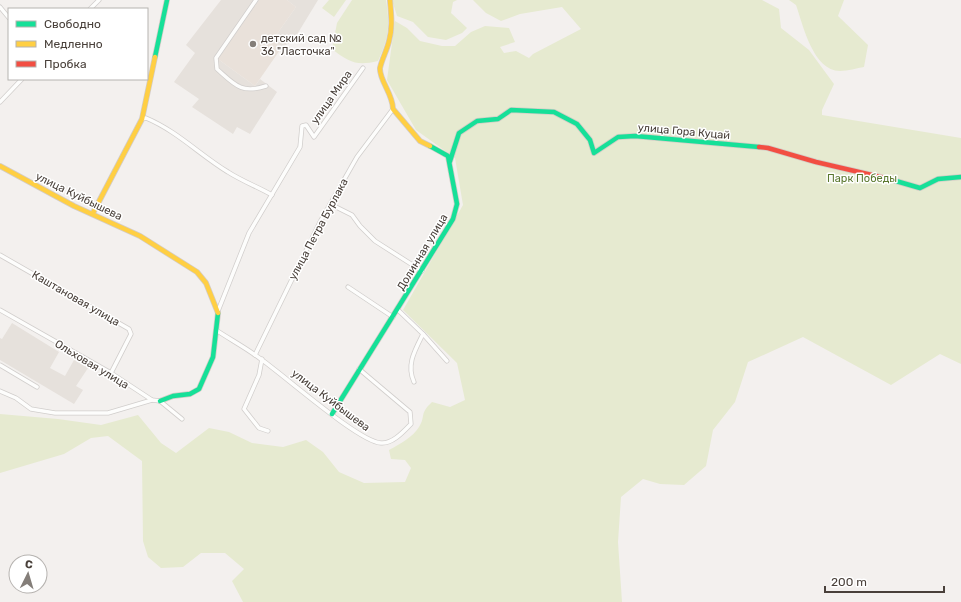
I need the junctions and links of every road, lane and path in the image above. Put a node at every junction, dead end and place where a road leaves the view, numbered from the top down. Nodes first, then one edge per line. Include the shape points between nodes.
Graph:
1 (99, 0) edge
2 (166, 0) edge
3 (256, 0) edge
4 (390, 0) edge
5 (0, 7) edge
6 (91, 8) edge
7 (8, 17) edge
8 (363, 68) dead end
9 (21, 80) edge
10 (266, 86) dead end
11 (0, 102) edge
12 (392, 110) junction
13 (142, 119) junction
14 (450, 161) junction
15 (0, 166) edge
16 (961, 177) edge
17 (272, 195) junction
18 (330, 204) junction
19 (93, 213) junction
20 (0, 255) edge
21 (422, 271) junction
22 (348, 287) dead end
23 (0, 310) edge
24 (398, 310) junction
25 (218, 311) junction
26 (393, 317) junction
27 (216, 330) junction
28 (423, 334) junction
29 (255, 355) junction
30 (262, 359) junction
31 (447, 361) dead end
32 (0, 365) edge
33 (358, 369) junction
34 (111, 373) junction
35 (414, 382) dead end
36 (37, 387) dead end
37 (0, 391) edge
38 (152, 400) junction
39 (160, 401) junction
40 (332, 414) junction
41 (182, 419) dead end
42 (268, 431) dead end

1 - 6 street
2 - 13 street
3 - 10 street via 216,58 217,69 240,88 252,90
4 - 12 street via 390,40 380,69 393,100
5 - 7 street
8 - 17 street, улица Мира via 314,137 306,125 302,126 300,147
9 - 11 street
12 - 14 street via 420,141 448,156
12 - 18 street, улица Петра Бурлака via 357,157
13 - 17 street via 159,123 228,172
13 - 19 street
14 - 16 street, улица Гора Куцай via 459,133 477,121 498,119 511,110 530,110 554,112 577,124 590,140 594,153 618,137 635,136 768,148 920,188 938,179
14 - 21 street, Долинная улица via 456,212
15 - 19 street, улица Куйбышева via 74,206
17 - 25 street, улица Мира via 250,233
18 - 21 street via 352,215 375,241
18 - 29 street, улица Петра Бурлака
19 - 25 street, улица Куйбышева via 140,236 197,272 206,282
20 - 34 street, Каштановая улица via 129,329 131,334
21 - 24 street, Долинная улица
22 - 26 street
23 - 34 street, Ольховая улица
24 - 26 street, Долинная улица
24 - 28 street
25 - 27 street, улица Куйбышева
26 - 33 street, Долинная улица
27 - 29 street, улица Куйбышева
27 - 39 street, улица Куйбышева via 213,357 198,389 190,394
28 - 31 street
28 - 35 street via 410,364 410,374
29 - 30 street, улица Куйбышева
30 - 40 street, улица Куйбышева
30 - 42 street via 259,375 244,409 260,428
32 - 36 street
33 - 40 street, Долинная улица
33 - 40 street, улица Куйбышева via 410,412 411,424 402,434 383,444 372,442
34 - 38 street, Ольховая улица
37 - 38 street via 31,409 55,413 108,413
38 - 39 street, Ольховая улица
39 - 41 street

